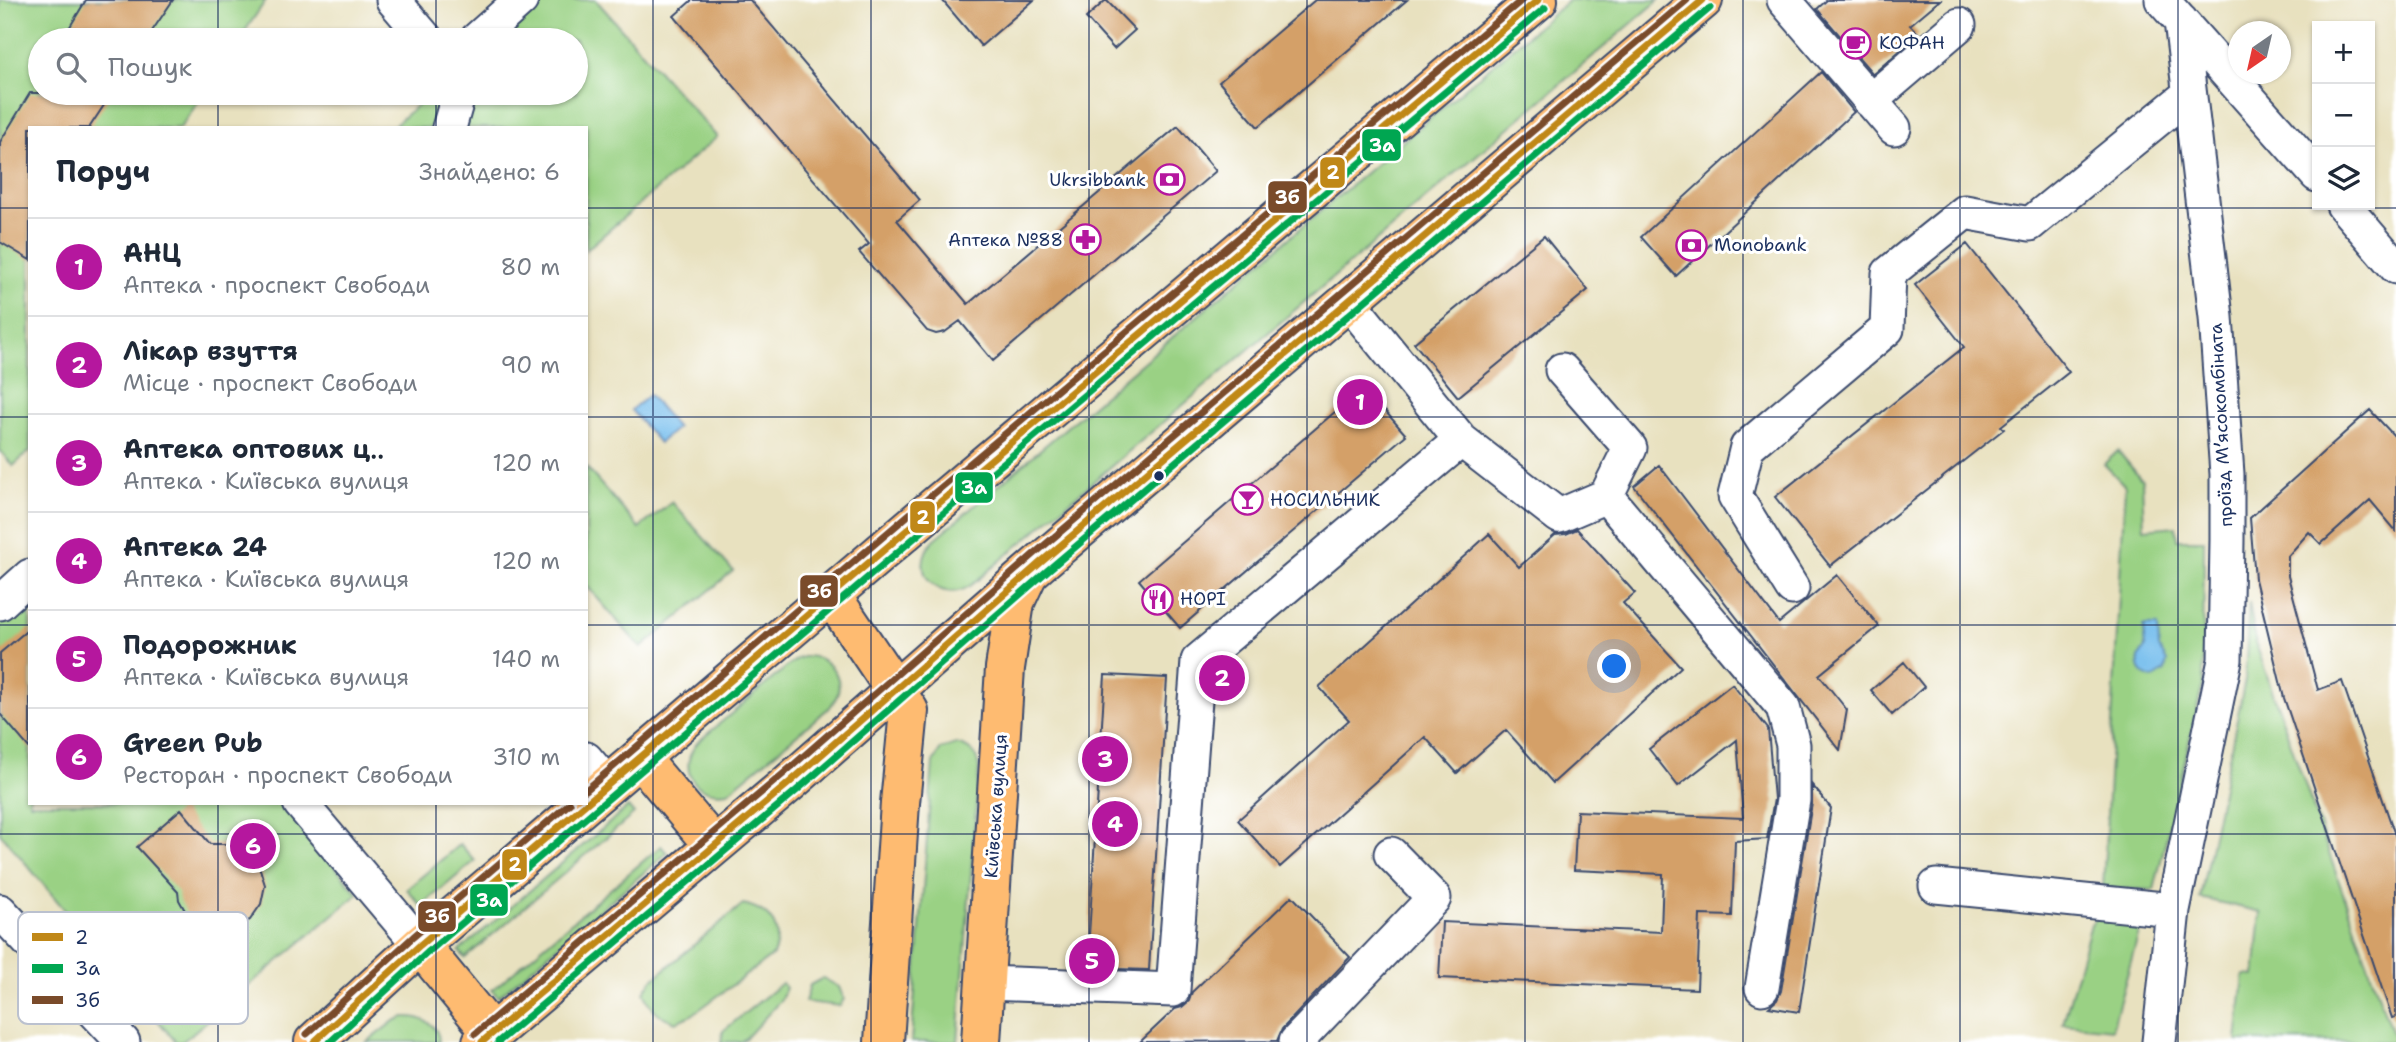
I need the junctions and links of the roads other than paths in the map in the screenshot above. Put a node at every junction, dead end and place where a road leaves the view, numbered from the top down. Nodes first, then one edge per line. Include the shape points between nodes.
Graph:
1 (393, 0) edge
2 (521, 0) edge
3 (1538, 0) edge
4 (1703, 0) edge
5 (1784, 0) edge
6 (2171, 10) edge
7 (1959, 25) dead end
8 (416, 28) edge
9 (489, 28) edge
10 (2189, 94) junction
11 (1870, 101) junction
12 (455, 105) edge
13 (450, 126) edge
14 (1894, 128) dead end
15 (2312, 169) edge
16 (2347, 210) edge
17 (2395, 265) edge
18 (1348, 301) junction
19 (1562, 370) dead end
20 (1461, 440) junction
21 (1605, 496) junction
22 (1028, 574) junction
23 (28, 578) edge
24 (1792, 588) dead end
25 (831, 594) junction
26 (0, 603) edge
27 (895, 690) junction
28 (640, 758) junction
29 (597, 772) edge
30 (302, 805) edge
31 (563, 805) edge
32 (714, 846) junction
33 (1391, 854) dead end
34 (1936, 886) dead end
35 (2173, 910) junction
36 (0, 911) edge
37 (18, 930) edge
38 (420, 945) junction
39 (985, 983) junction
40 (1762, 988) dead end
41 (106, 1024) edge
42 (487, 1038) edge
43 (123, 1042) edge
44 (314, 1042) edge
45 (884, 1042) edge
46 (981, 1042) edge
47 (1296, 1042) edge
48 (2159, 1042) edge

1 - 8 street
2 - 9 street
3 - 25 main road
4 - 18 main road
5 - 11 street
6 - 10 street, проїзд Мʼясокомбіната
6 - 15 street
7 - 11 street
10 - 24 street via 2030,224 1965,212 1889,273 1887,329 1747,447 1735,496
10 - 35 street, проїзд Мʼясокомбіната via 2216,317 2227,474 2225,660
11 - 14 street
12 - 13 street
16 - 17 street
18 - 20 street
18 - 22 main road
19 - 21 street via 1630,448
20 - 21 street via 1559,516
20 - 39 street via 1198,662 1173,990
21 - 40 street via 1783,707 1793,745 1793,800
22 - 27 main road
22 - 39 main road, Київська вулиця via 1016,602 1005,668
23 - 26 street
25 - 27 main road
25 - 28 main road
27 - 32 main road
27 - 45 main road via 909,711
28 - 29 main road
28 - 32 main road
30 - 38 street
31 - 38 main road
32 - 42 main road
33 - 47 street via 1434,898
34 - 35 street
35 - 48 street, проїзд Мʼясокомбіната
36 - 37 street
38 - 42 main road
38 - 44 main road
39 - 46 main road, Київська вулиця
41 - 43 street

